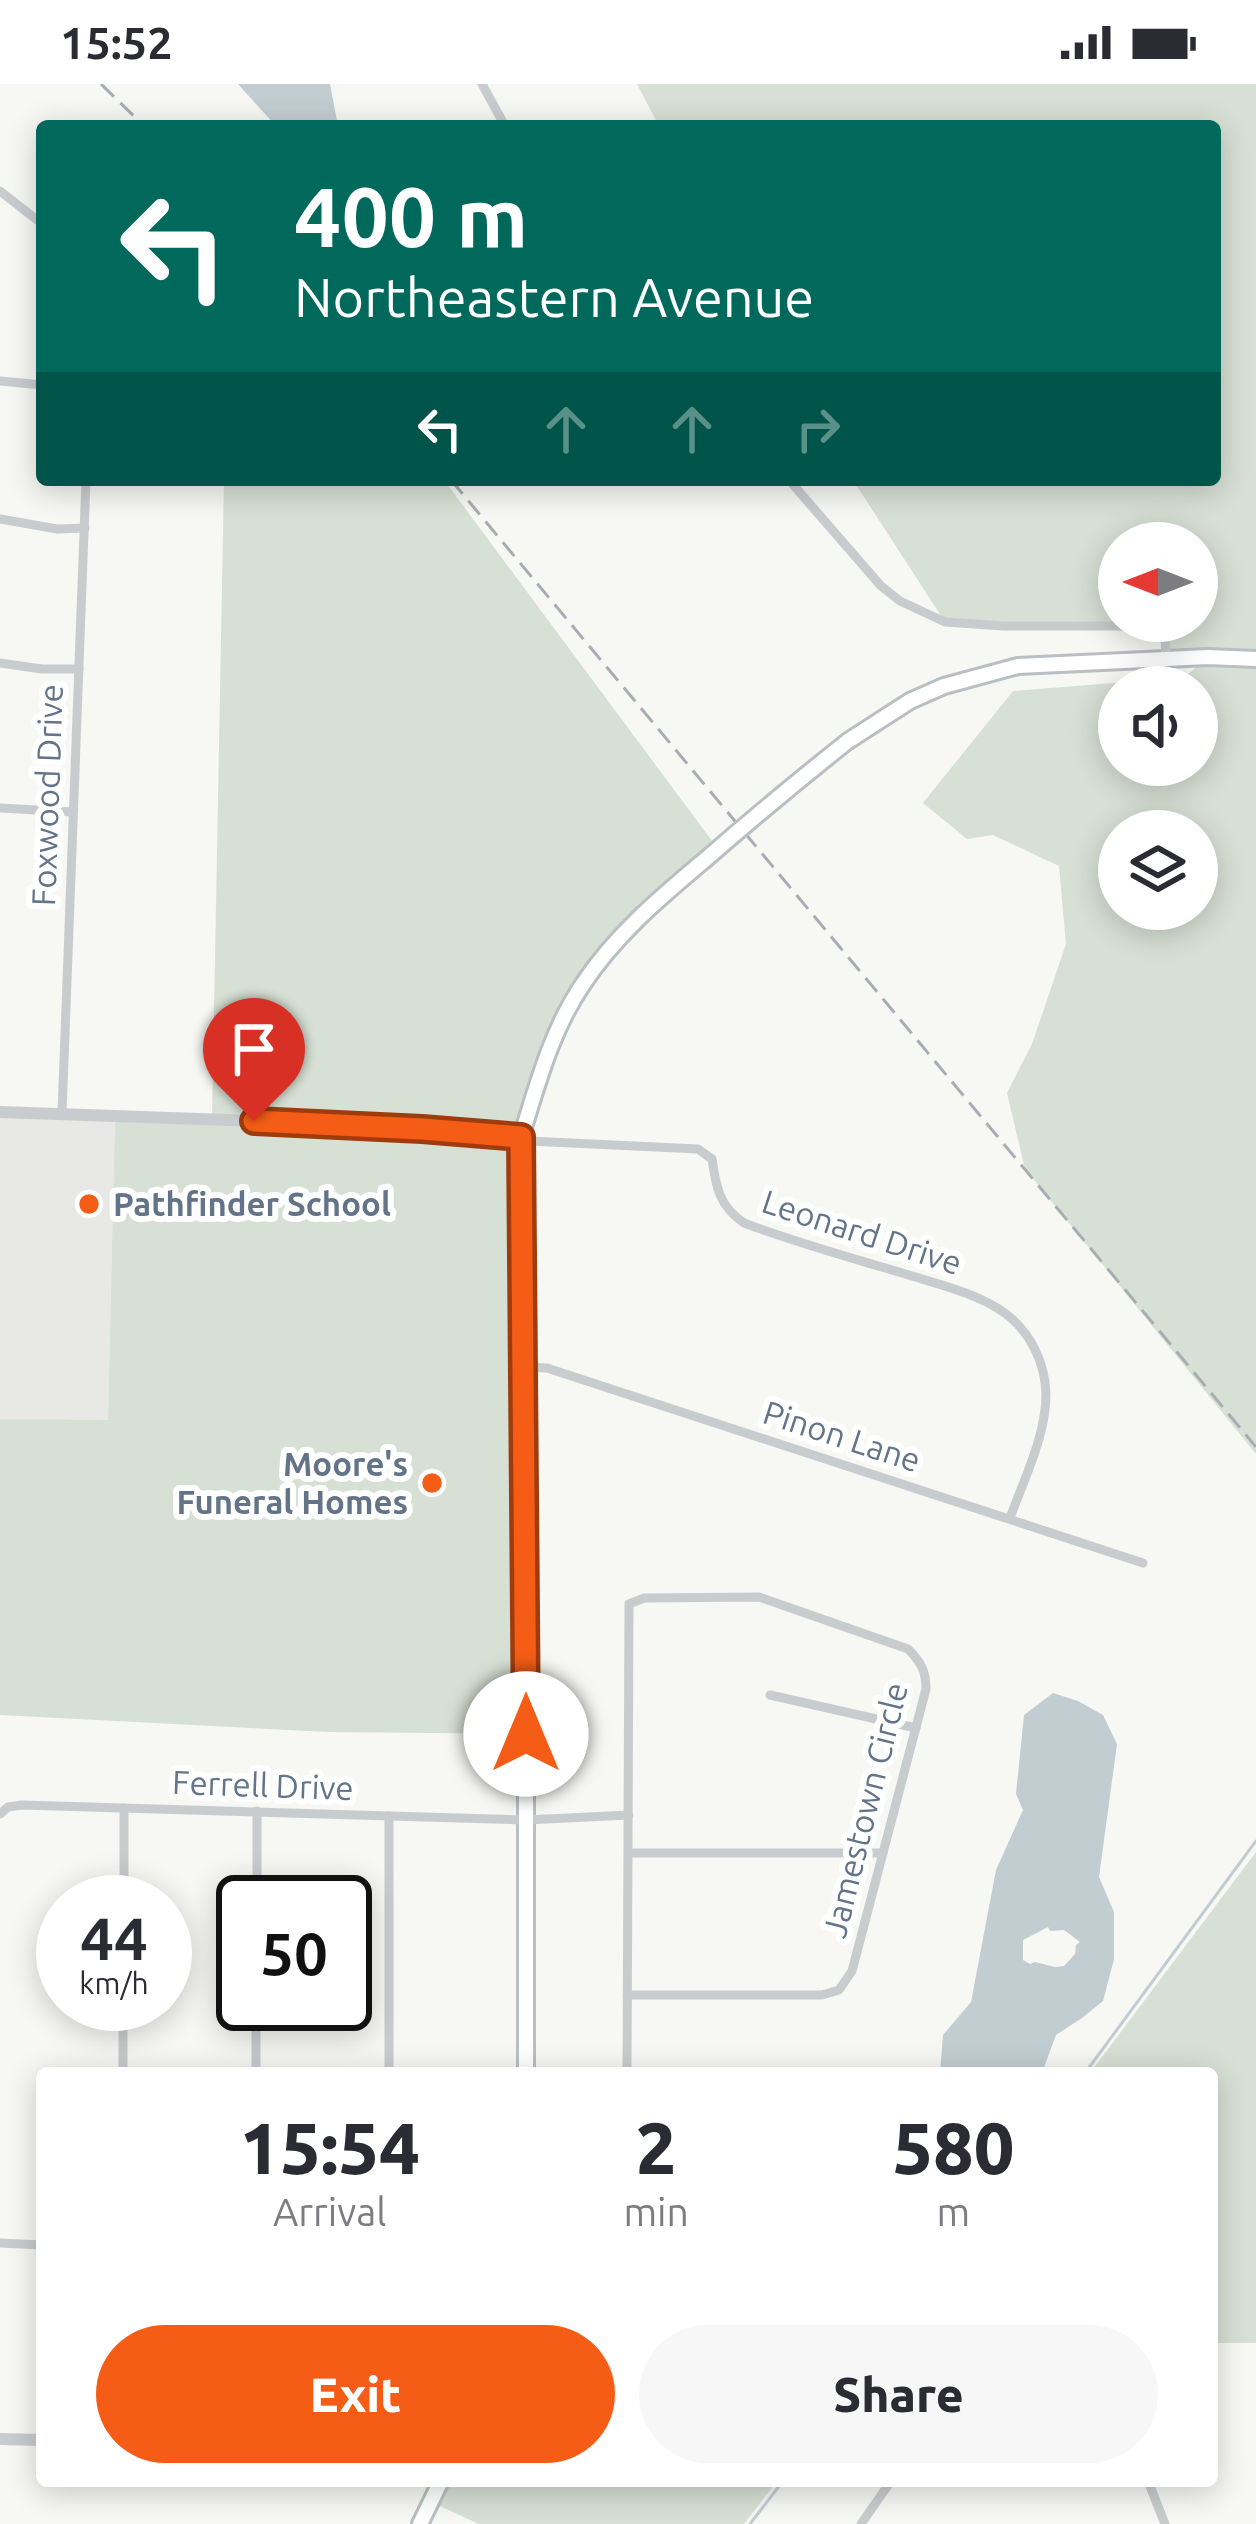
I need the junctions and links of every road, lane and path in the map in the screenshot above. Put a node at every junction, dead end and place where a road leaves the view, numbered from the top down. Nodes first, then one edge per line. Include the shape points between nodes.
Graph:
1 (482, 84) edge
2 (502, 120) edge
3 (0, 191) edge
4 (36, 219) edge
5 (0, 381) edge
6 (36, 384) edge
7 (86, 486) edge
8 (794, 486) edge
9 (0, 520) edge
10 (85, 528) junction
11 (1256, 659) edge
12 (1166, 660) junction
13 (0, 662) edge
14 (79, 669) junction
15 (0, 808) edge
16 (74, 812) junction
17 (0, 1112) edge
18 (62, 1113) junction
19 (521, 1137) junction
20 (524, 1367) junction
21 (1010, 1518) junction
22 (1143, 1563) dead end
23 (770, 1695) dead end
24 (916, 1728) junction
25 (124, 1808) junction
26 (257, 1811) junction
27 (0, 1814) edge
28 (629, 1815) junction
29 (388, 1816) junction
30 (526, 1820) junction
31 (629, 1853) junction
32 (883, 1853) junction
33 (124, 1875) edge
34 (257, 1875) edge
35 (628, 1995) junction
36 (123, 2031) edge
37 (256, 2031) edge
38 (123, 2067) edge
39 (256, 2067) edge
40 (389, 2067) edge
41 (526, 2067) edge
42 (628, 2067) edge
43 (0, 2243) edge
44 (36, 2245) edge
45 (0, 2439) edge
46 (36, 2440) edge
47 (438, 2487) edge
48 (887, 2487) edge
49 (1150, 2487) edge
50 (420, 2524) edge
51 (861, 2524) edge
52 (1165, 2524) edge

1 - 2 street
3 - 4 street
5 - 6 street
7 - 10 street, Foxwood Drive
8 - 12 street via 881,586 920,612 983,626 1152,626 1165,637
9 - 10 street
10 - 14 street, Foxwood Drive
11 - 12 main road
12 - 19 main road, bridge via 1018,666 978,676 910,701 848,741 648,908 601,959 557,1029
13 - 14 street
14 - 16 street, Foxwood Drive
15 - 16 street
16 - 18 street, Foxwood Drive
17 - 18 street
18 - 19 street
19 - 20 main road
19 - 21 street, Leonard Drive via 698,1149 712,1159 722,1201 744,1223 1004,1312 1036,1352 1046,1396
20 - 21 street, Pinon Lane
20 - 30 main road
21 - 22 street, Pinon Lane
23 - 24 street
24 - 28 street, Jamestown Circle via 926,1673 908,1649 759,1597 644,1598 629,1604
24 - 32 street, Jamestown Circle
25 - 26 street, Ferrell Drive
25 - 27 street, Ferrell Drive via 22,1805
25 - 33 street
26 - 29 street, Ferrell Drive
26 - 34 street
28 - 30 street, Ferrell Drive
28 - 31 street
29 - 30 street, Ferrell Drive
29 - 40 street
30 - 41 main road
31 - 32 street
31 - 35 street
32 - 35 street, Jamestown Circle via 852,1971 839,1990
35 - 42 street
36 - 38 street
37 - 39 street
43 - 44 street
45 - 46 street
47 - 50 main road
48 - 51 street
49 - 52 street

